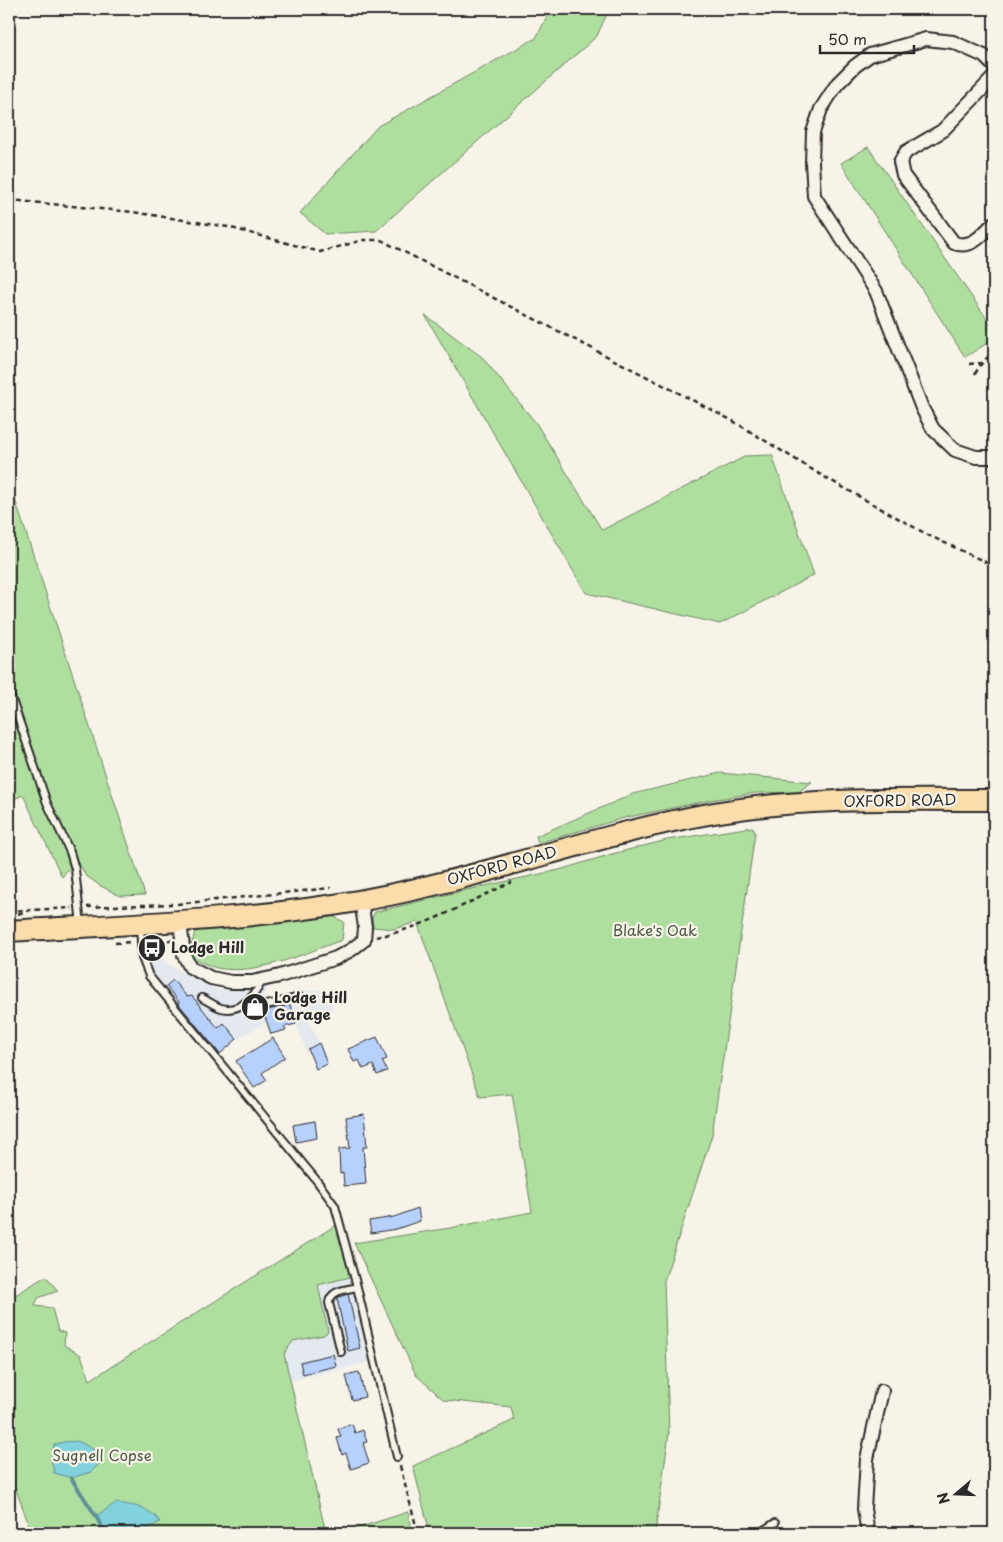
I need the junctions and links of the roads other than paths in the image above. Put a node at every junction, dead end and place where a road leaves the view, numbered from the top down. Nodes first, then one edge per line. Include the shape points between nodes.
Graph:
1 (994, 66) edge
2 (994, 78) edge
3 (994, 223) edge
4 (994, 457) edge
5 (9, 691) edge
6 (994, 800) edge
7 (361, 900) junction
8 (81, 928) junction
9 (181, 930) junction
10 (9, 931) edge
11 (140, 933) junction
12 (262, 980) junction
13 (300, 997) dead end
14 (202, 998) dead end
15 (251, 998) junction
16 (357, 1287) junction
17 (341, 1352) dead end
18 (882, 1391) dead end
19 (397, 1457) road end
20 (775, 1523) dead end
21 (759, 1533) edge
22 (868, 1533) edge

1 - 4 street via 984,56 953,42 933,40 870,55 838,84 821,109 813,132 812,162 814,196 876,291 933,429 955,450 976,457
2 - 3 street via 942,131 906,152 900,162 903,176 954,243 961,246 970,244
5 - 8 lane via 47,802 70,852
6 - 7 main road, OXFORD ROAD via 756,806 627,832 432,885
7 - 9 main road, OXFORD ROAD
7 - 12 street via 366,927 364,940 336,958
8 - 10 main road, OXFORD ROAD
8 - 11 main road, OXFORD ROAD
9 - 11 main road, OXFORD ROAD
9 - 12 street via 184,955 190,967 211,978 231,982
11 - 16 lane via 142,958 149,976 336,1206
12 - 15 lane
13 - 15 lane via 262,1006
14 - 15 lane via 220,1008 228,1008
16 - 17 lane via 336,1292 330,1298
16 - 19 lane
18 - 22 street via 866,1459 864,1509
20 - 21 lane

